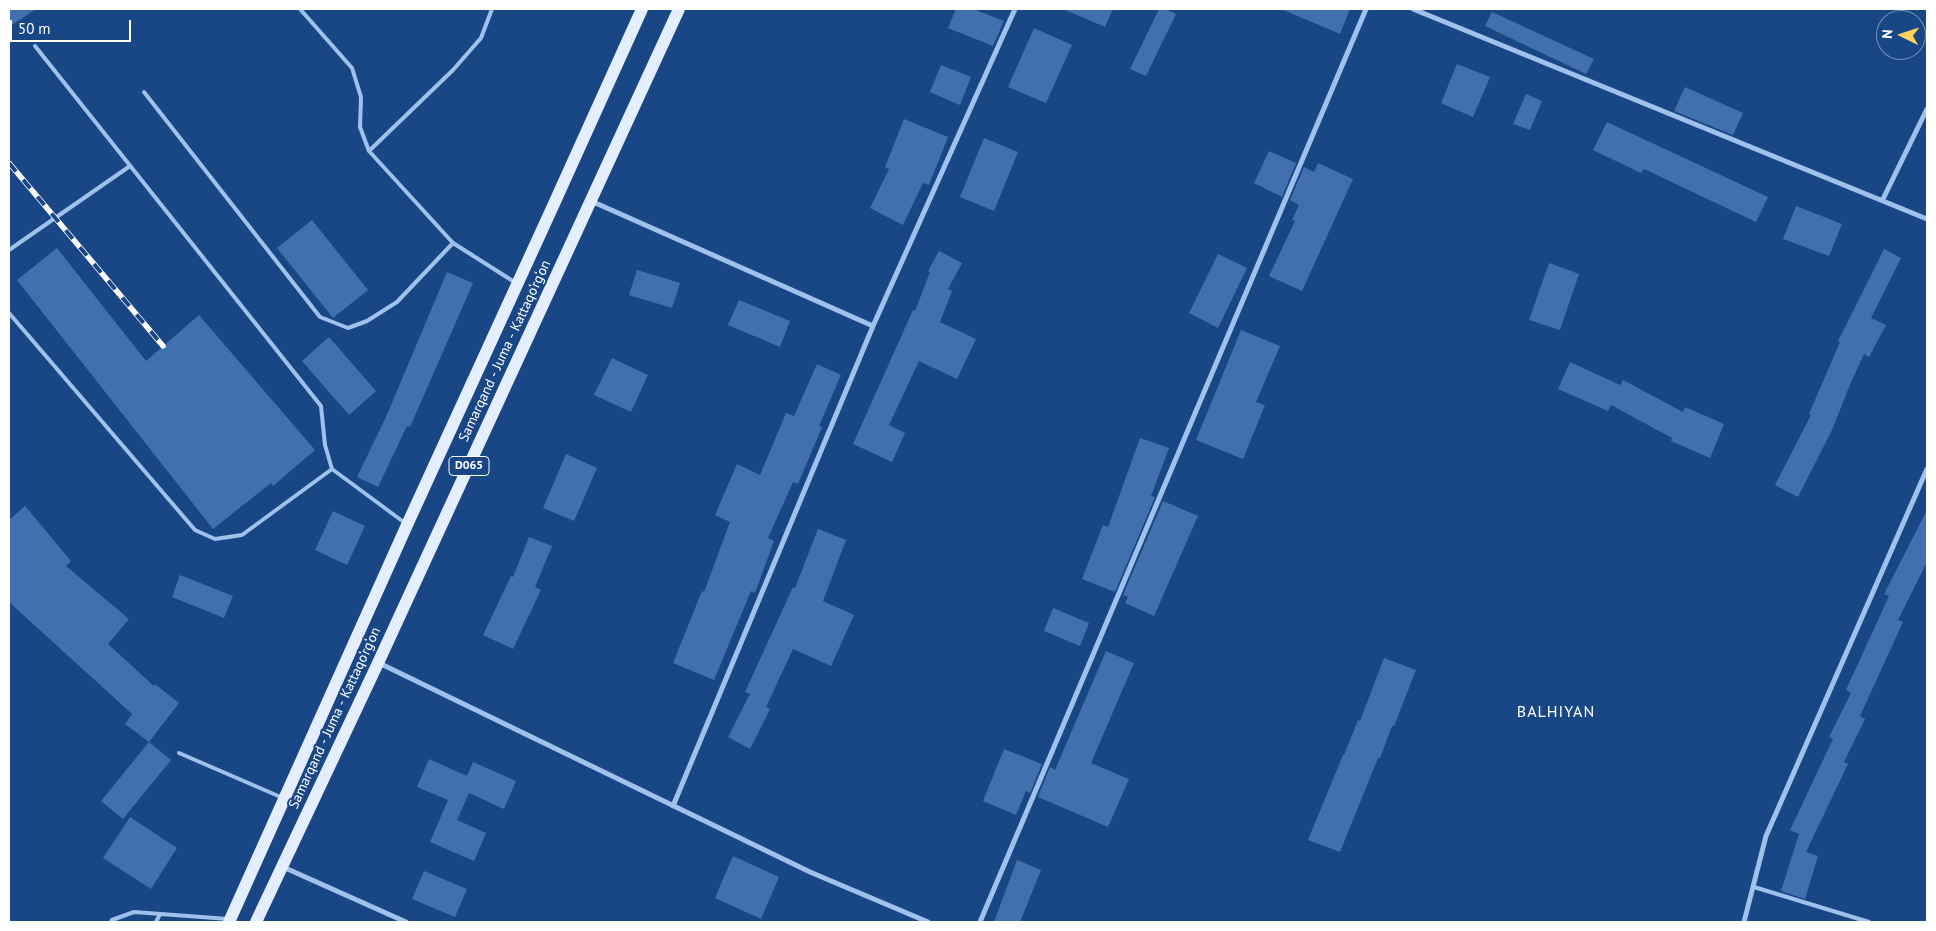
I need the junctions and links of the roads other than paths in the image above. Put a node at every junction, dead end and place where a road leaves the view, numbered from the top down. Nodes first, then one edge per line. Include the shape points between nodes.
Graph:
1 (300, 9) edge
2 (492, 9) edge
3 (642, 9) edge
4 (679, 9) edge
5 (1015, 9) edge
6 (1366, 9) edge
7 (1413, 9) edge
8 (35, 46) dead end
9 (144, 92) dead end
10 (1927, 109) edge
11 (369, 151) junction
12 (130, 166) junction
13 (590, 200) junction
14 (1883, 200) junction
15 (1927, 219) edge
16 (453, 243) junction
17 (9, 250) edge
18 (518, 284) junction
19 (9, 313) edge
20 (873, 326) junction
21 (1927, 468) edge
22 (332, 469) junction
23 (407, 525) junction
24 (378, 663) junction
25 (179, 753) dead end
26 (285, 798) junction
27 (673, 806) junction
28 (282, 867) junction
29 (1754, 888) junction
30 (160, 914) junction
31 (229, 921) edge
32 (112, 922) edge
33 (156, 922) edge
34 (256, 922) edge
35 (406, 922) edge
36 (928, 922) edge
37 (980, 922) edge
38 (1744, 922) edge
39 (1869, 922) edge

1 - 11 lane via 352,68 361,97 360,127
2 - 11 lane via 482,38
3 - 18 main road, Samarqand - Juma - Kattaqo‘rg‘on / D065
4 - 13 main road, Samarqand - Juma - Kattaqo‘rg‘on / D065
5 - 20 street
6 - 37 street
7 - 14 street
8 - 12 lane
9 - 16 lane via 320,317 348,328 367,321 396,302
10 - 14 street
11 - 16 lane
12 - 17 lane
12 - 22 lane via 321,406 325,445
13 - 20 street
13 - 24 main road, Samarqand - Juma - Kattaqo‘rg‘on / D065
14 - 15 street
16 - 18 lane
18 - 23 main road, Samarqand - Juma - Kattaqo‘rg‘on / D065
19 - 22 lane via 195,530 215,539 242,535
20 - 27 street
21 - 29 street via 1766,836
22 - 23 lane
23 - 26 main road, Samarqand - Juma - Kattaqo‘rg‘on / D065
24 - 27 street
24 - 28 main road, Samarqand - Juma - Kattaqo‘rg‘on / D065
25 - 26 lane
26 - 31 main road, Samarqand - Juma - Kattaqo‘rg‘on / D065
27 - 36 street via 810,872
28 - 34 main road, Samarqand - Juma - Kattaqo‘rg‘on / D065
28 - 35 street
29 - 38 street
29 - 39 lane
30 - 31 lane
30 - 32 lane via 134,912
30 - 33 lane

